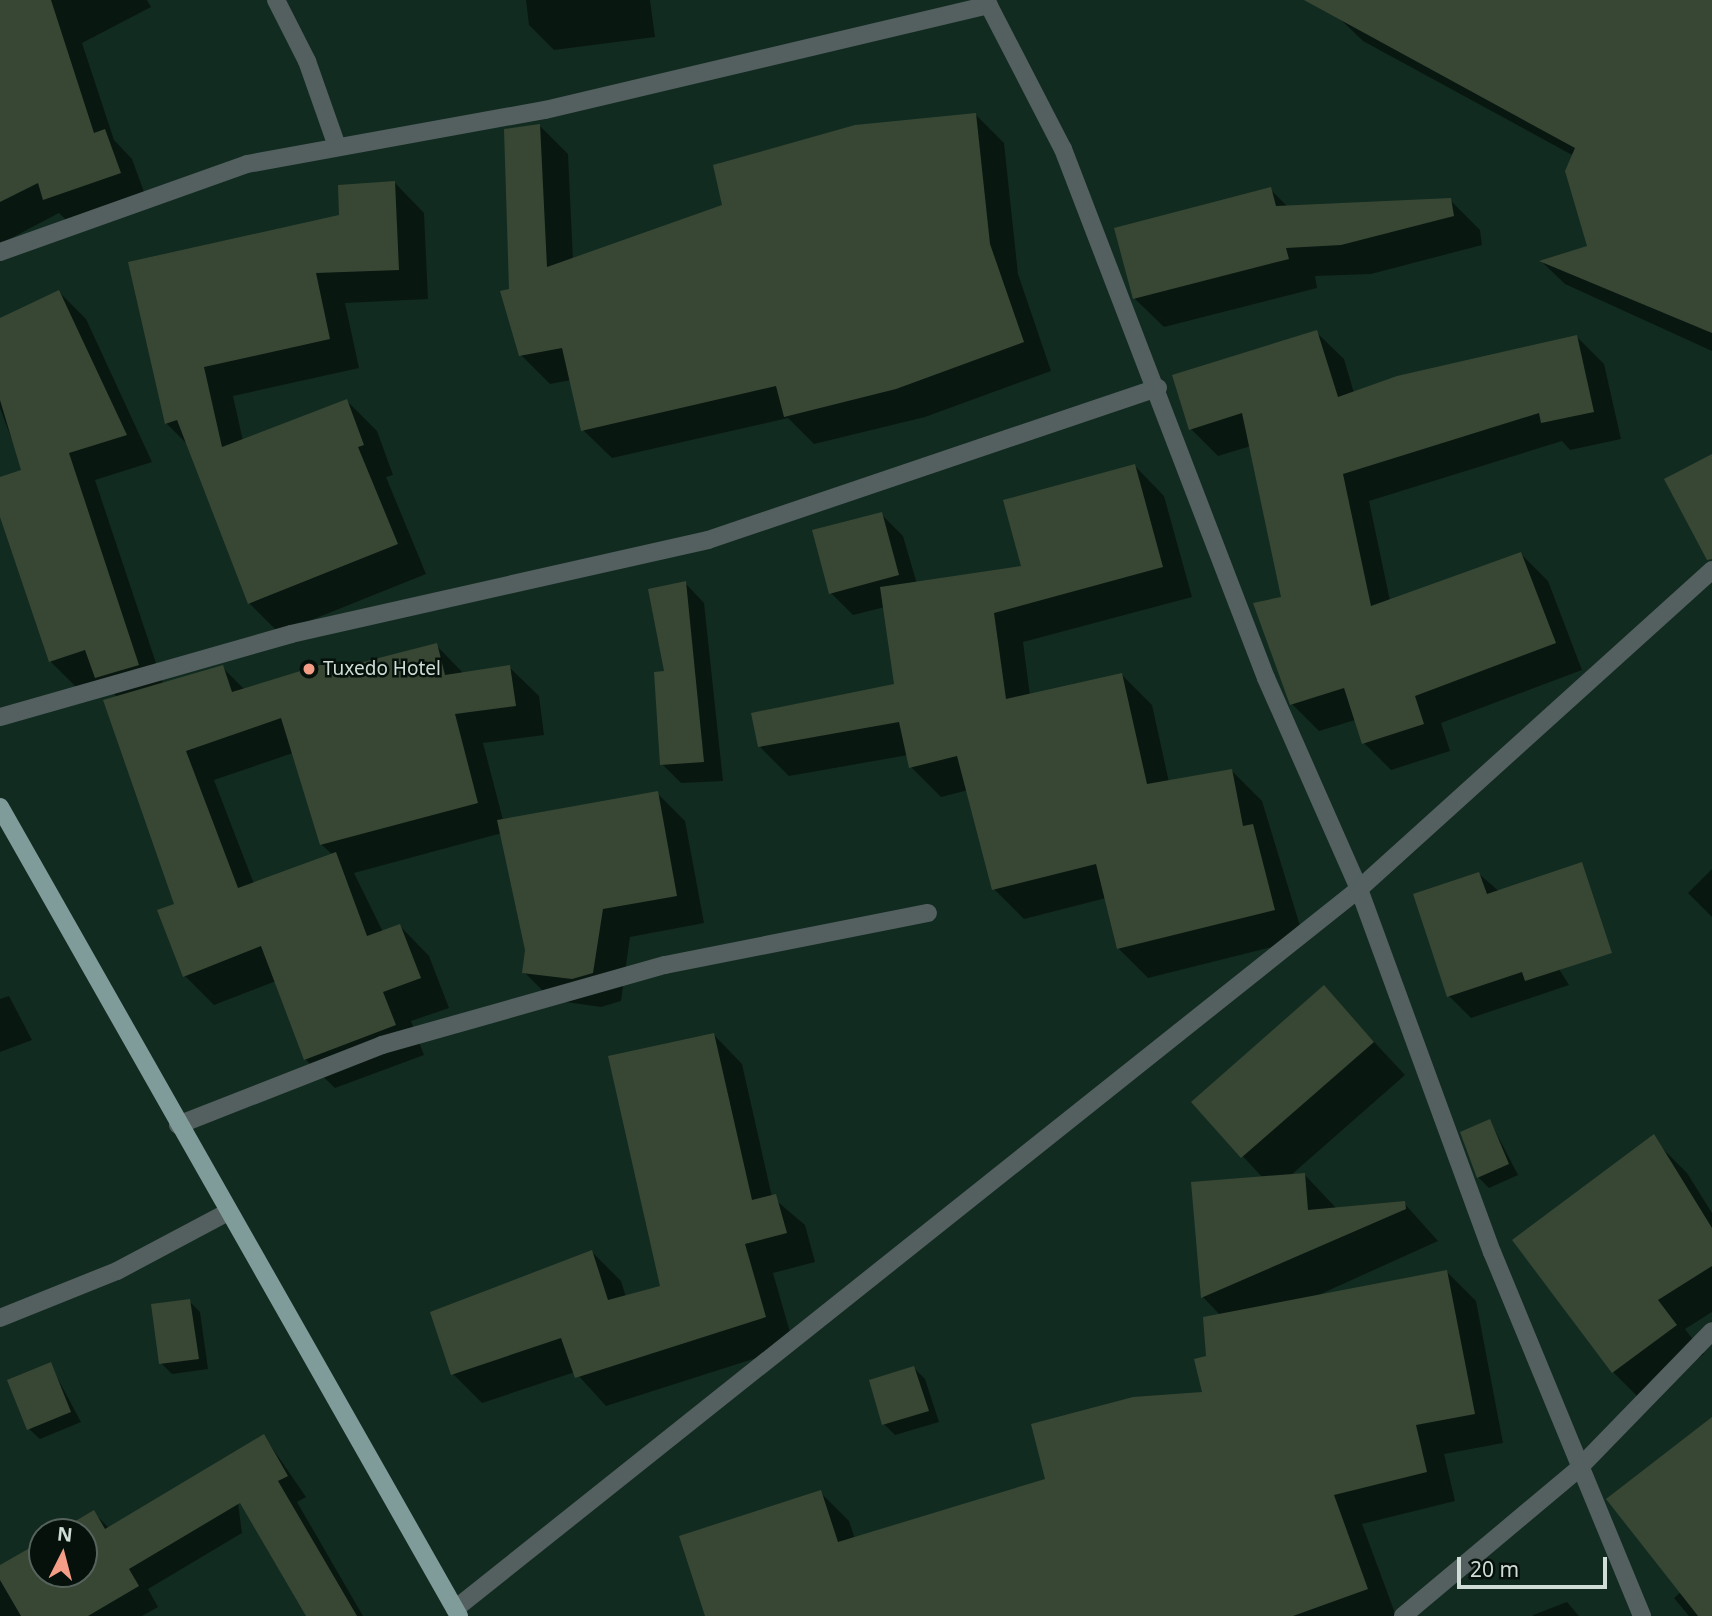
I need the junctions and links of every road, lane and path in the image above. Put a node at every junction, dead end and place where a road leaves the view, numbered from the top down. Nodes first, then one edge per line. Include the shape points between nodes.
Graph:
1 (276, 0) edge
2 (987, 3) edge
3 (337, 146) junction
4 (0, 252) edge
5 (1158, 388) junction
6 (1712, 570) edge
7 (0, 717) edge
8 (0, 807) edge
9 (1359, 889) junction
10 (928, 914) dead end
11 (178, 1125) junction
12 (228, 1212) junction
13 (0, 1318) edge
14 (1712, 1331) edge
15 (1578, 1469) junction
16 (457, 1612) edge
17 (1403, 1616) edge
18 (1642, 1616) edge

1 - 3 street via 307,61
2 - 3 street via 545,110
2 - 5 street via 1063,149 1129,331
3 - 4 street via 145,195
5 - 7 street via 708,540 291,634
5 - 9 street via 1266,678
6 - 9 street
8 - 11 main road
9 - 15 street
9 - 16 street
10 - 11 street via 651,969 382,1045
11 - 12 main road
12 - 13 street via 117,1271
12 - 16 main road
14 - 15 street
15 - 17 street
15 - 18 street

